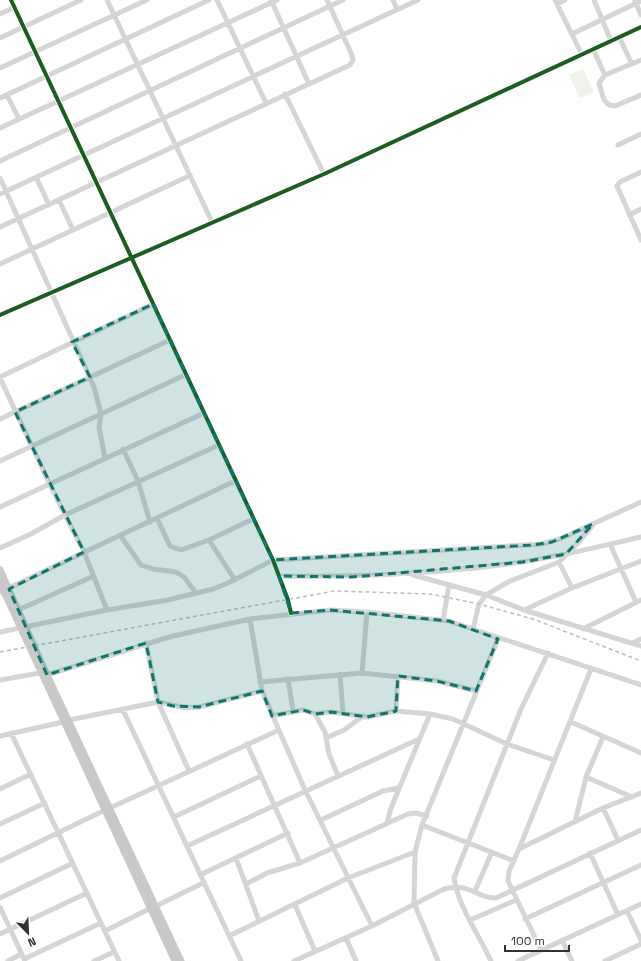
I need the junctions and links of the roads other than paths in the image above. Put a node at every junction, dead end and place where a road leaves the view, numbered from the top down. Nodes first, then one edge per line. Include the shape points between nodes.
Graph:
1 (11, 0) edge
2 (82, 0) edge
3 (107, 0) edge
4 (146, 0) edge
5 (210, 0) edge
6 (217, 0) edge
7 (327, 0) edge
8 (343, 0) edge
9 (393, 0) edge
10 (418, 0) edge
11 (565, 0) edge
12 (594, 0) edge
13 (273, 1) edge
14 (637, 1) edge
15 (556, 2) edge
16 (330, 6) junction
17 (14, 7) junction
18 (397, 9) junction
19 (0, 14) edge
20 (114, 15) junction
21 (641, 15) edge
22 (602, 19) junction
23 (228, 23) junction
24 (24, 27) junction
25 (641, 27) edge
26 (284, 28) junction
27 (572, 34) junction
28 (343, 35) junction
29 (619, 37) junction
30 (0, 38) edge
31 (126, 40) junction
32 (610, 41) junction
33 (240, 49) junction
34 (593, 49) junction
35 (35, 52) junction
36 (582, 55) junction
37 (296, 56) junction
38 (641, 60) edge
39 (138, 64) junction
40 (632, 64) junction
41 (0, 68) edge
42 (605, 75) junction
43 (47, 76) junction
44 (252, 76) junction
45 (309, 84) junction
46 (150, 90) junction
47 (285, 94) junction
48 (7, 95) junction
49 (641, 95) edge
50 (0, 98) edge
51 (59, 102) junction
52 (266, 103) junction
53 (162, 118) junction
54 (19, 119) junction
55 (0, 128) edge
56 (71, 128) junction
57 (641, 134) edge
58 (175, 145) junction
59 (618, 146) dead end
60 (84, 155) junction
61 (0, 161) edge
62 (641, 172) edge
63 (324, 174) junction
64 (189, 176) junction
65 (36, 177) junction
66 (0, 178) edge
67 (96, 182) junction
68 (6, 191) junction
69 (0, 194) edge
70 (59, 200) junction
71 (49, 204) junction
72 (641, 209) edge
73 (110, 212) junction
74 (629, 215) junction
75 (19, 218) junction
76 (212, 222) junction
77 (0, 227) edge
78 (73, 230) junction
79 (641, 240) edge
80 (33, 249) junction
81 (131, 257) junction
82 (0, 264) edge
83 (50, 292) junction
84 (153, 304) junction
85 (0, 315) edge
86 (170, 340) junction
87 (72, 342) junction
88 (187, 374) junction
89 (0, 377) edge
90 (90, 377) junction
91 (15, 412) junction
92 (204, 413) junction
93 (101, 414) junction
94 (0, 419) edge
95 (218, 445) junction
96 (32, 446) junction
97 (123, 449) junction
98 (105, 458) junction
99 (0, 461) edge
100 (138, 481) junction
101 (235, 481) junction
102 (50, 485) junction
103 (641, 502) edge
104 (0, 506) edge
105 (65, 515) junction
106 (157, 518) junction
107 (253, 518) junction
108 (150, 522) junction
109 (594, 524) junction
110 (120, 535) junction
111 (641, 537) edge
112 (209, 540) junction
113 (610, 544) junction
114 (0, 548) edge
115 (84, 552) junction
116 (566, 554) junction
117 (273, 560) junction
118 (641, 561) edge
119 (559, 562) junction
120 (0, 570) edge
121 (620, 570) junction
122 (408, 574) junction
123 (94, 576) junction
124 (279, 576) junction
125 (235, 580) junction
126 (0, 584) edge
127 (450, 585) junction
128 (572, 588) junction
129 (4, 591) edge
130 (196, 593) junction
131 (486, 595) junction
132 (638, 601) edge
133 (18, 610) junction
134 (107, 610) junction
135 (524, 610) junction
136 (367, 612) junction
137 (291, 613) junction
138 (250, 619) junction
139 (443, 620) junction
140 (24, 628) junction
141 (473, 629) junction
142 (583, 629) junction
143 (0, 632) edge
144 (498, 639) junction
145 (641, 639) edge
146 (146, 643) junction
147 (632, 644) junction
148 (641, 646) edge
149 (548, 653) junction
150 (592, 669) junction
151 (362, 673) junction
152 (44, 674) junction
153 (340, 674) junction
154 (398, 676) junction
155 (288, 679) junction
156 (0, 680) edge
157 (260, 682) junction
158 (641, 685) edge
159 (262, 691) junction
160 (476, 691) junction
161 (158, 702) junction
162 (123, 710) junction
163 (293, 711) junction
164 (396, 711) junction
165 (343, 713) junction
166 (315, 714) junction
167 (430, 714) junction
168 (272, 716) junction
169 (363, 716) junction
170 (66, 721) junction
171 (571, 722) junction
172 (464, 723) junction
173 (279, 730) junction
174 (11, 733) junction
175 (0, 736) edge
176 (603, 736) junction
177 (326, 738) junction
178 (419, 739) junction
179 (247, 744) junction
180 (507, 744) junction
181 (641, 753) edge
182 (554, 760) junction
183 (189, 771) junction
184 (31, 774) junction
185 (261, 776) junction
186 (338, 776) junction
187 (586, 777) junction
188 (159, 785) junction
189 (0, 788) edge
190 (399, 788) junction
191 (305, 790) junction
192 (641, 793) edge
193 (632, 797) junction
194 (45, 803) junction
195 (275, 805) junction
196 (603, 808) junction
197 (108, 809) junction
198 (427, 816) junction
199 (174, 817) junction
200 (320, 820) junction
201 (575, 822) junction
202 (387, 823) junction
203 (0, 824) edge
204 (422, 826) junction
205 (641, 830) edge
206 (59, 833) junction
207 (288, 833) junction
208 (618, 840) junction
209 (469, 842) junction
210 (187, 846) junction
211 (334, 848) junction
212 (520, 850) junction
213 (416, 852) junction
214 (492, 852) junction
215 (590, 853) junction
216 (236, 858) junction
217 (0, 861) edge
218 (514, 861) junction
219 (73, 863) junction
220 (300, 863) junction
221 (641, 865) edge
222 (200, 875) junction
223 (348, 878) junction
224 (604, 882) junction
225 (203, 883) junction
226 (246, 884) junction
227 (455, 886) junction
228 (513, 890) junction
229 (475, 891) junction
230 (88, 893) junction
231 (0, 898) edge
232 (516, 900) junction
233 (414, 904) junction
234 (641, 904) edge
235 (295, 905) junction
236 (0, 907) edge
237 (153, 907) junction
238 (627, 911) junction
239 (618, 915) junction
240 (525, 919) junction
241 (470, 920) junction
242 (259, 921) junction
243 (101, 923) junction
244 (372, 926) junction
245 (10, 929) junction
246 (105, 931) junction
247 (0, 934) edge
248 (230, 936) junction
249 (346, 938) junction
250 (562, 940) junction
251 (641, 940) edge
252 (641, 944) edge
253 (540, 950) junction
254 (315, 951) junction
255 (114, 952) junction
256 (23, 958) edge
257 (8, 961) edge
258 (94, 961) edge
259 (118, 961) edge
260 (175, 961) edge
261 (181, 961) edge
262 (241, 961) edge
263 (294, 961) edge
264 (356, 961) edge
265 (438, 961) edge
266 (491, 961) edge
267 (518, 961) edge
268 (572, 961) edge
269 (605, 961) edge

1 - 17 street
2 - 24 street
3 - 20 street
4 - 20 street
5 - 31 street
6 - 23 street
7 - 16 street
8 - 16 street
9 - 18 street
10 - 18 street
11 - 15 street
12 - 22 street
13 - 23 street
13 - 26 street
14 - 21 street
14 - 22 street
15 - 27 street
16 - 26 street
16 - 28 street
17 - 19 street
17 - 24 street
18 - 28 street
20 - 31 street
20 - 35 street
22 - 27 street
22 - 32 street
23 - 33 street
23 - 39 street
24 - 30 street
24 - 35 street
25 - 29 street
26 - 33 street
26 - 37 street
27 - 36 street
28 - 37 street
28 - 45 street via 353,60 350,65
29 - 32 street
29 - 40 street
31 - 39 street
31 - 43 street
32 - 34 street
33 - 44 street
33 - 46 street
34 - 36 street
34 - 42 street
35 - 41 street
35 - 43 street
36 - 63 street
37 - 44 street
37 - 45 street
38 - 40 street
39 - 46 street
39 - 51 street
40 - 42 street
42 - 49 street via 599,86 609,106
43 - 48 street
43 - 51 street
44 - 52 street
44 - 53 street
45 - 47 street
46 - 53 street
46 - 56 street
47 - 52 street
47 - 63 street
48 - 50 street
48 - 54 street
51 - 54 street
51 - 56 street
52 - 58 street
53 - 58 street
53 - 60 street
54 - 55 street
56 - 60 street
56 - 61 street
57 - 59 street
58 - 64 street
58 - 67 street
60 - 65 street
60 - 67 street
62 - 74 street via 617,185
63 - 76 street
64 - 73 street
64 - 76 street
65 - 68 street
65 - 71 street
66 - 68 street
67 - 70 street
67 - 73 street
68 - 69 street
68 - 75 street
70 - 71 street
70 - 78 street
71 - 75 street
72 - 74 street
73 - 78 street
73 - 81 street
74 - 79 street
75 - 77 street
75 - 80 street
76 - 81 street
78 - 80 street
80 - 82 street
80 - 83 street
81 - 83 street
81 - 84 street
83 - 85 street
83 - 87 street
84 - 86 street
84 - 87 street
86 - 88 street
86 - 90 street
87 - 89 street
87 - 90 street
88 - 92 street
88 - 93 street
89 - 91 street
90 - 91 street
90 - 93 street
91 - 94 street
91 - 96 street
92 - 95 street
92 - 97 street
93 - 96 street
93 - 98 street via 99,426
95 - 100 street
95 - 101 street
96 - 99 street
96 - 102 street
97 - 98 street
97 - 100 street
98 - 102 street
100 - 105 street
100 - 108 street
101 - 106 street
101 - 107 street
102 - 104 street
102 - 105 street
103 - 109 street
105 - 114 street
105 - 115 street
106 - 108 street
106 - 112 street via 168,543 175,549 184,550
107 - 112 street
107 - 117 street
108 - 110 street
109 - 116 street
109 - 117 street via 552,542 533,545
110 - 115 street
110 - 130 street via 140,565 176,572 184,577
111 - 113 street
112 - 125 street
113 - 116 street
113 - 121 street
115 - 123 street
115 - 129 street
116 - 119 street
116 - 122 street via 479,568
117 - 124 street
117 - 125 street
118 - 121 street
119 - 128 street
119 - 131 street via 508,582
120 - 129 main road
121 - 128 street
121 - 132 street
122 - 124 street via 352,577
122 - 127 street
123 - 133 street
123 - 134 street
124 - 137 street
125 - 130 street
126 - 129 main road
127 - 131 street
127 - 139 street
128 - 135 street
129 - 133 main road
129 - 140 main road
130 - 134 street
131 - 135 street
131 - 141 street via 479,604
132 - 142 street
133 - 140 main road
134 - 140 street
135 - 142 street
136 - 137 street via 330,610
136 - 139 street
136 - 151 street
137 - 138 street
138 - 146 street
138 - 157 street
139 - 141 street
140 - 143 street
140 - 152 main road
141 - 144 street
142 - 147 street
144 - 149 street
144 - 160 street
145 - 147 street
146 - 152 street
146 - 161 street
147 - 148 street
149 - 150 street
149 - 180 street
150 - 158 street
150 - 171 street
151 - 153 street
151 - 154 street
152 - 156 street
152 - 170 main road
153 - 155 street
153 - 165 street
154 - 160 street via 437,680
154 - 164 street
155 - 157 street
155 - 163 street
157 - 159 street
159 - 161 street via 199,707 186,708
159 - 168 street
160 - 172 street
161 - 162 street
161 - 183 street
162 - 170 street
162 - 188 street
163 - 166 street via 306,710
163 - 168 street
164 - 167 street
164 - 169 street
165 - 166 street
165 - 169 street
166 - 177 street
167 - 172 street
167 - 178 street
168 - 173 street
169 - 177 street via 344,730
170 - 174 street
170 - 197 main road
171 - 176 street
171 - 182 street
172 - 180 street
172 - 198 street
173 - 179 street
173 - 191 street
174 - 175 street
174 - 184 street
176 - 181 street
176 - 187 street
177 - 186 street
178 - 186 street
178 - 190 street
179 - 183 street
179 - 185 street
180 - 182 street
180 - 209 street
182 - 212 street
183 - 188 street
184 - 189 street
184 - 194 street
185 - 195 street
185 - 199 street
186 - 191 street
187 - 193 street
187 - 201 street
188 - 197 street
188 - 199 street
190 - 200 street via 383,791
190 - 202 street
191 - 195 street
191 - 200 street
192 - 193 street
193 - 196 street
194 - 203 street
194 - 206 street
195 - 207 street
195 - 210 street
196 - 201 street
196 - 208 street
197 - 206 street
197 - 237 main road
198 - 202 street via 411,813
198 - 204 street
199 - 210 street
200 - 211 street
201 - 212 street
202 - 211 street
204 - 209 street
204 - 213 street
205 - 208 street
206 - 217 street
206 - 219 street
207 - 216 street
207 - 220 street
208 - 215 street
209 - 214 street
209 - 227 street via 454,878
210 - 222 street
211 - 220 street
211 - 223 street
212 - 218 street
213 - 223 street
213 - 233 street
214 - 218 street
214 - 229 street
215 - 224 street
215 - 228 street
216 - 222 street
216 - 226 street
218 - 228 street via 508,878
219 - 230 street
219 - 231 street
220 - 226 street via 267,873
221 - 224 street
222 - 225 street
223 - 235 street
223 - 244 street
224 - 239 street
224 - 240 street
225 - 237 street
225 - 248 street
226 - 242 street
227 - 229 street
227 - 233 street
227 - 241 street
228 - 229 street via 496,898
228 - 232 street
230 - 243 street
230 - 245 street
232 - 240 street
232 - 241 street
233 - 244 street
233 - 265 street
234 - 238 street
235 - 242 street
235 - 254 street
236 - 245 street
237 - 246 street
237 - 260 main road
237 - 261 main road
238 - 239 street
238 - 251 street
239 - 250 street
240 - 253 street
241 - 266 street
242 - 248 street
243 - 246 street
243 - 256 street
244 - 249 street
245 - 247 street
245 - 256 street
246 - 255 street
248 - 262 street
249 - 254 street
249 - 264 street
250 - 253 street
250 - 268 street
252 - 269 street
253 - 267 street
254 - 263 street
255 - 258 street
255 - 259 street
256 - 257 street

